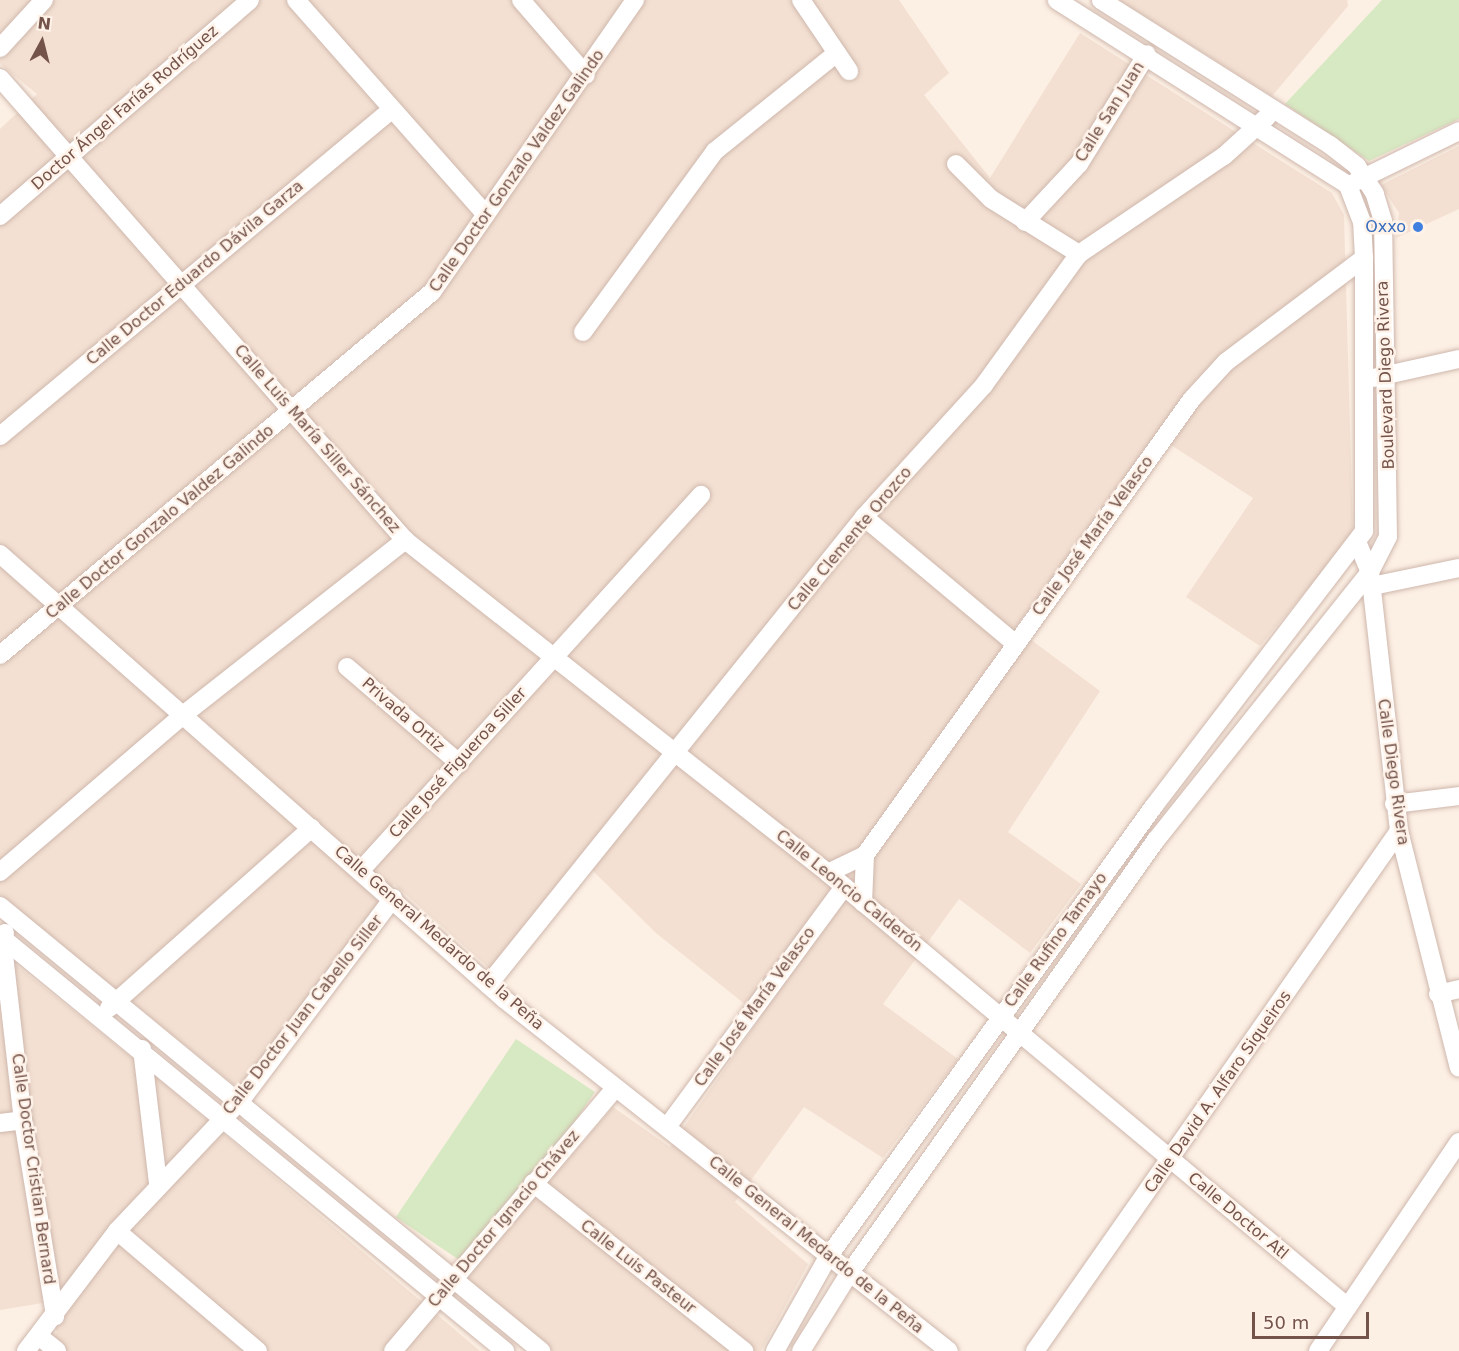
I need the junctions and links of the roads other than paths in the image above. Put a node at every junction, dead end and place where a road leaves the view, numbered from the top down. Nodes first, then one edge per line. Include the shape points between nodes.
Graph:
1 (44, 0) edge
2 (250, 0) edge
3 (296, 0) edge
4 (521, 0) edge
5 (635, 0) edge
6 (801, 0) edge
7 (1057, 0) edge
8 (1108, 2) edge
9 (1095, 23) junction
10 (0, 48) edge
11 (837, 52) junction
12 (1147, 54) junction
13 (849, 71) dead end
14 (586, 75) junction
15 (0, 78) edge
16 (1275, 109) junction
17 (390, 111) junction
18 (1259, 126) junction
19 (1459, 131) edge
20 (70, 155) junction
21 (956, 164) dead end
22 (1365, 177) junction
23 (1348, 185) junction
24 (485, 214) junction
25 (0, 216) edge
26 (1025, 222) junction
27 (1079, 254) junction
28 (1364, 258) junction
29 (182, 282) junction
30 (583, 332) dead end
31 (1459, 359) edge
32 (1383, 377) junction
33 (1360, 380) junction
34 (292, 412) junction
35 (0, 435) edge
36 (701, 495) dead end
37 (864, 517) junction
38 (405, 540) junction
39 (1358, 544) junction
40 (0, 554) edge
41 (1459, 568) edge
42 (1371, 579) junction
43 (59, 605) junction
44 (1016, 644) junction
45 (0, 655) edge
46 (553, 656) junction
47 (346, 667) dead end
48 (183, 715) junction
49 (678, 752) junction
50 (459, 763) junction
51 (1459, 796) edge
52 (1394, 804) junction
53 (312, 828) junction
54 (1399, 831) junction
55 (865, 855) junction
56 (362, 869) junction
57 (0, 872) edge
58 (828, 873) junction
59 (844, 887) junction
60 (393, 898) junction
61 (863, 903) junction
62 (0, 906) edge
63 (17, 919) junction
64 (1, 937) edge
65 (488, 985) junction
66 (1459, 989) edge
67 (1438, 994) junction
68 (117, 999) junction
69 (102, 1016) junction
70 (1000, 1018) junction
71 (1018, 1033) junction
72 (142, 1049) junction
73 (1459, 1068) edge
74 (615, 1088) junction
75 (241, 1100) junction
76 (226, 1117) junction
77 (23, 1120) junction
78 (0, 1123) edge
79 (667, 1126) junction
80 (1459, 1142) edge
81 (1171, 1159) junction
82 (532, 1183) junction
83 (158, 1184) junction
84 (117, 1231) junction
85 (828, 1257) junction
86 (849, 1274) junction
87 (454, 1279) junction
88 (440, 1296) junction
89 (1348, 1307) junction
90 (55, 1316) junction
91 (40, 1337) junction
92 (26, 1351) edge
93 (57, 1351) edge
94 (258, 1351) edge
95 (393, 1351) edge
96 (506, 1351) edge
97 (541, 1351) edge
98 (744, 1351) edge
99 (775, 1351) edge
100 (801, 1351) edge
101 (949, 1351) edge
102 (1035, 1351) edge
103 (1318, 1351) edge

1 - 10 street
2 - 20 street, Doctor Ángel Farías Rodríguez
3 - 17 street
4 - 14 street
5 - 14 street, Calle Doctor Gonzalo Valdez Galindo
6 - 11 street
7 - 9 street
8 - 9 street
8 - 16 street
9 - 12 street
11 - 13 street
11 - 30 street via 715,151
12 - 18 street
12 - 26 street, Calle San Juan via 1079,164
14 - 24 street, Calle Doctor Gonzalo Valdez Galindo
15 - 20 street, Calle Luis María Siller Sánchez
16 - 18 street, Calle Clemente Orozco
16 - 22 street via 1346,156
17 - 24 street
17 - 29 street, Calle Doctor Eduardo Dávila Garza
18 - 23 street
18 - 27 street, Calle Clemente Orozco via 1224,156
19 - 22 street
20 - 25 street, Doctor Ángel Farías Rodríguez
20 - 29 street, Calle Luis María Siller Sánchez
21 - 26 street via 991,199
22 - 23 street
22 - 32 street, Boulevard Diego Rivera via 1383,221
23 - 28 street, Boulevard Diego Rivera via 1362,222
24 - 34 street, Calle Doctor Gonzalo Valdez Galindo via 432,292
26 - 27 street
27 - 37 street, Calle Clemente Orozco via 984,385
28 - 33 street, Boulevard Diego Rivera
28 - 44 street, Calle José María Velasco via 1226,362 1192,399
29 - 34 street, Calle Luis María Siller Sánchez
29 - 35 street, Calle Doctor Eduardo Dávila Garza
31 - 32 street
32 - 33 street
32 - 42 street, Boulevard Diego Rivera via 1391,514 1382,555
33 - 39 street, Boulevard Diego Rivera via 1366,511
34 - 38 street, Calle Luis María Siller Sánchez
34 - 43 street, Calle Doctor Gonzalo Valdez Galindo
36 - 46 street, Calle José Figueroa Siller
37 - 44 street
37 - 49 street, Calle Clemente Orozco
38 - 46 street, Calle Luis María Siller Sánchez
38 - 48 street
39 - 42 street, Calle Diego Rivera
39 - 70 street, Calle Rufino Tamayo via 1219,719
40 - 43 street, Calle General Medardo de la Peña
41 - 42 street
42 - 52 street, Calle Diego Rivera
42 - 71 street, Calle Rufino Tamayo via 1156,840
43 - 45 street, Calle Doctor Gonzalo Valdez Galindo
43 - 48 street, Calle General Medardo de la Peña
44 - 55 street, Calle José María Velasco
46 - 49 street, Calle Luis María Siller Sánchez
46 - 50 street, Calle José Figueroa Siller
47 - 50 street, Privada Ortiz
48 - 53 street, Calle General Medardo de la Peña
48 - 57 street
49 - 58 street, Calle Leoncio Calderón
49 - 65 street, Calle Clemente Orozco
50 - 56 street, Calle José Figueroa Siller
51 - 52 street
52 - 54 street, Calle Diego Rivera
53 - 56 street, Calle General Medardo de la Peña
53 - 68 street
54 - 67 street, Calle Diego Rivera
54 - 81 street, Calle David A. Alfaro Siqueiros
55 - 58 street, Calle José María Velasco
55 - 61 street
56 - 60 street, Calle General Medardo de la Peña
58 - 59 street, Calle Leoncio Calderón
59 - 61 street, Calle Leoncio Calderón
59 - 79 street, Calle José María Velasco
60 - 65 street, Calle General Medardo de la Peña
60 - 75 street, Calle Doctor Juan Cabello Siller
61 - 70 street, Calle Leoncio Calderón
62 - 63 street
63 - 64 street
63 - 68 street
64 - 69 street
64 - 77 street, Calle Doctor Cristian Bernard
65 - 74 street, Calle General Medardo de la Peña
66 - 67 street
67 - 73 street, Calle Diego Rivera
68 - 69 street
68 - 75 street
69 - 72 street
70 - 71 street, Calle Leoncio Calderón
70 - 85 street, Calle Rufino Tamayo
71 - 81 street, Calle Doctor Atl
71 - 86 street, Calle Rufino Tamayo
72 - 76 street
72 - 83 street
74 - 79 street, Calle General Medardo de la Peña
74 - 82 street, Calle Doctor Ignacio Chávez
75 - 76 street, Calle Doctor Juan Cabello Siller
75 - 87 street
76 - 83 street, Calle Doctor Juan Cabello Siller
76 - 88 street
77 - 78 street
77 - 90 street, Calle Doctor Cristian Bernard
79 - 85 street, Calle General Medardo de la Peña
80 - 89 street
81 - 89 street, Calle Doctor Atl
81 - 102 street, Calle David A. Alfaro Siqueiros
82 - 87 street, Calle Doctor Ignacio Chávez
82 - 98 street, Calle Luis Pasteur
83 - 84 street, Calle Doctor Juan Cabello Siller
84 - 90 street, Calle Doctor Juan Cabello Siller
84 - 94 street
85 - 86 street, Calle General Medardo de la Peña
85 - 99 street, Calle Rufino Tamayo
86 - 100 street, Calle Rufino Tamayo
86 - 101 street, Calle General Medardo de la Peña
87 - 88 street, Calle Doctor Ignacio Chávez
87 - 97 street
88 - 95 street, Calle Doctor Ignacio Chávez
88 - 96 street
89 - 103 street
90 - 91 street, Calle Doctor Juan Cabello Siller
91 - 92 street, Calle Doctor Juan Cabello Siller
91 - 93 street

